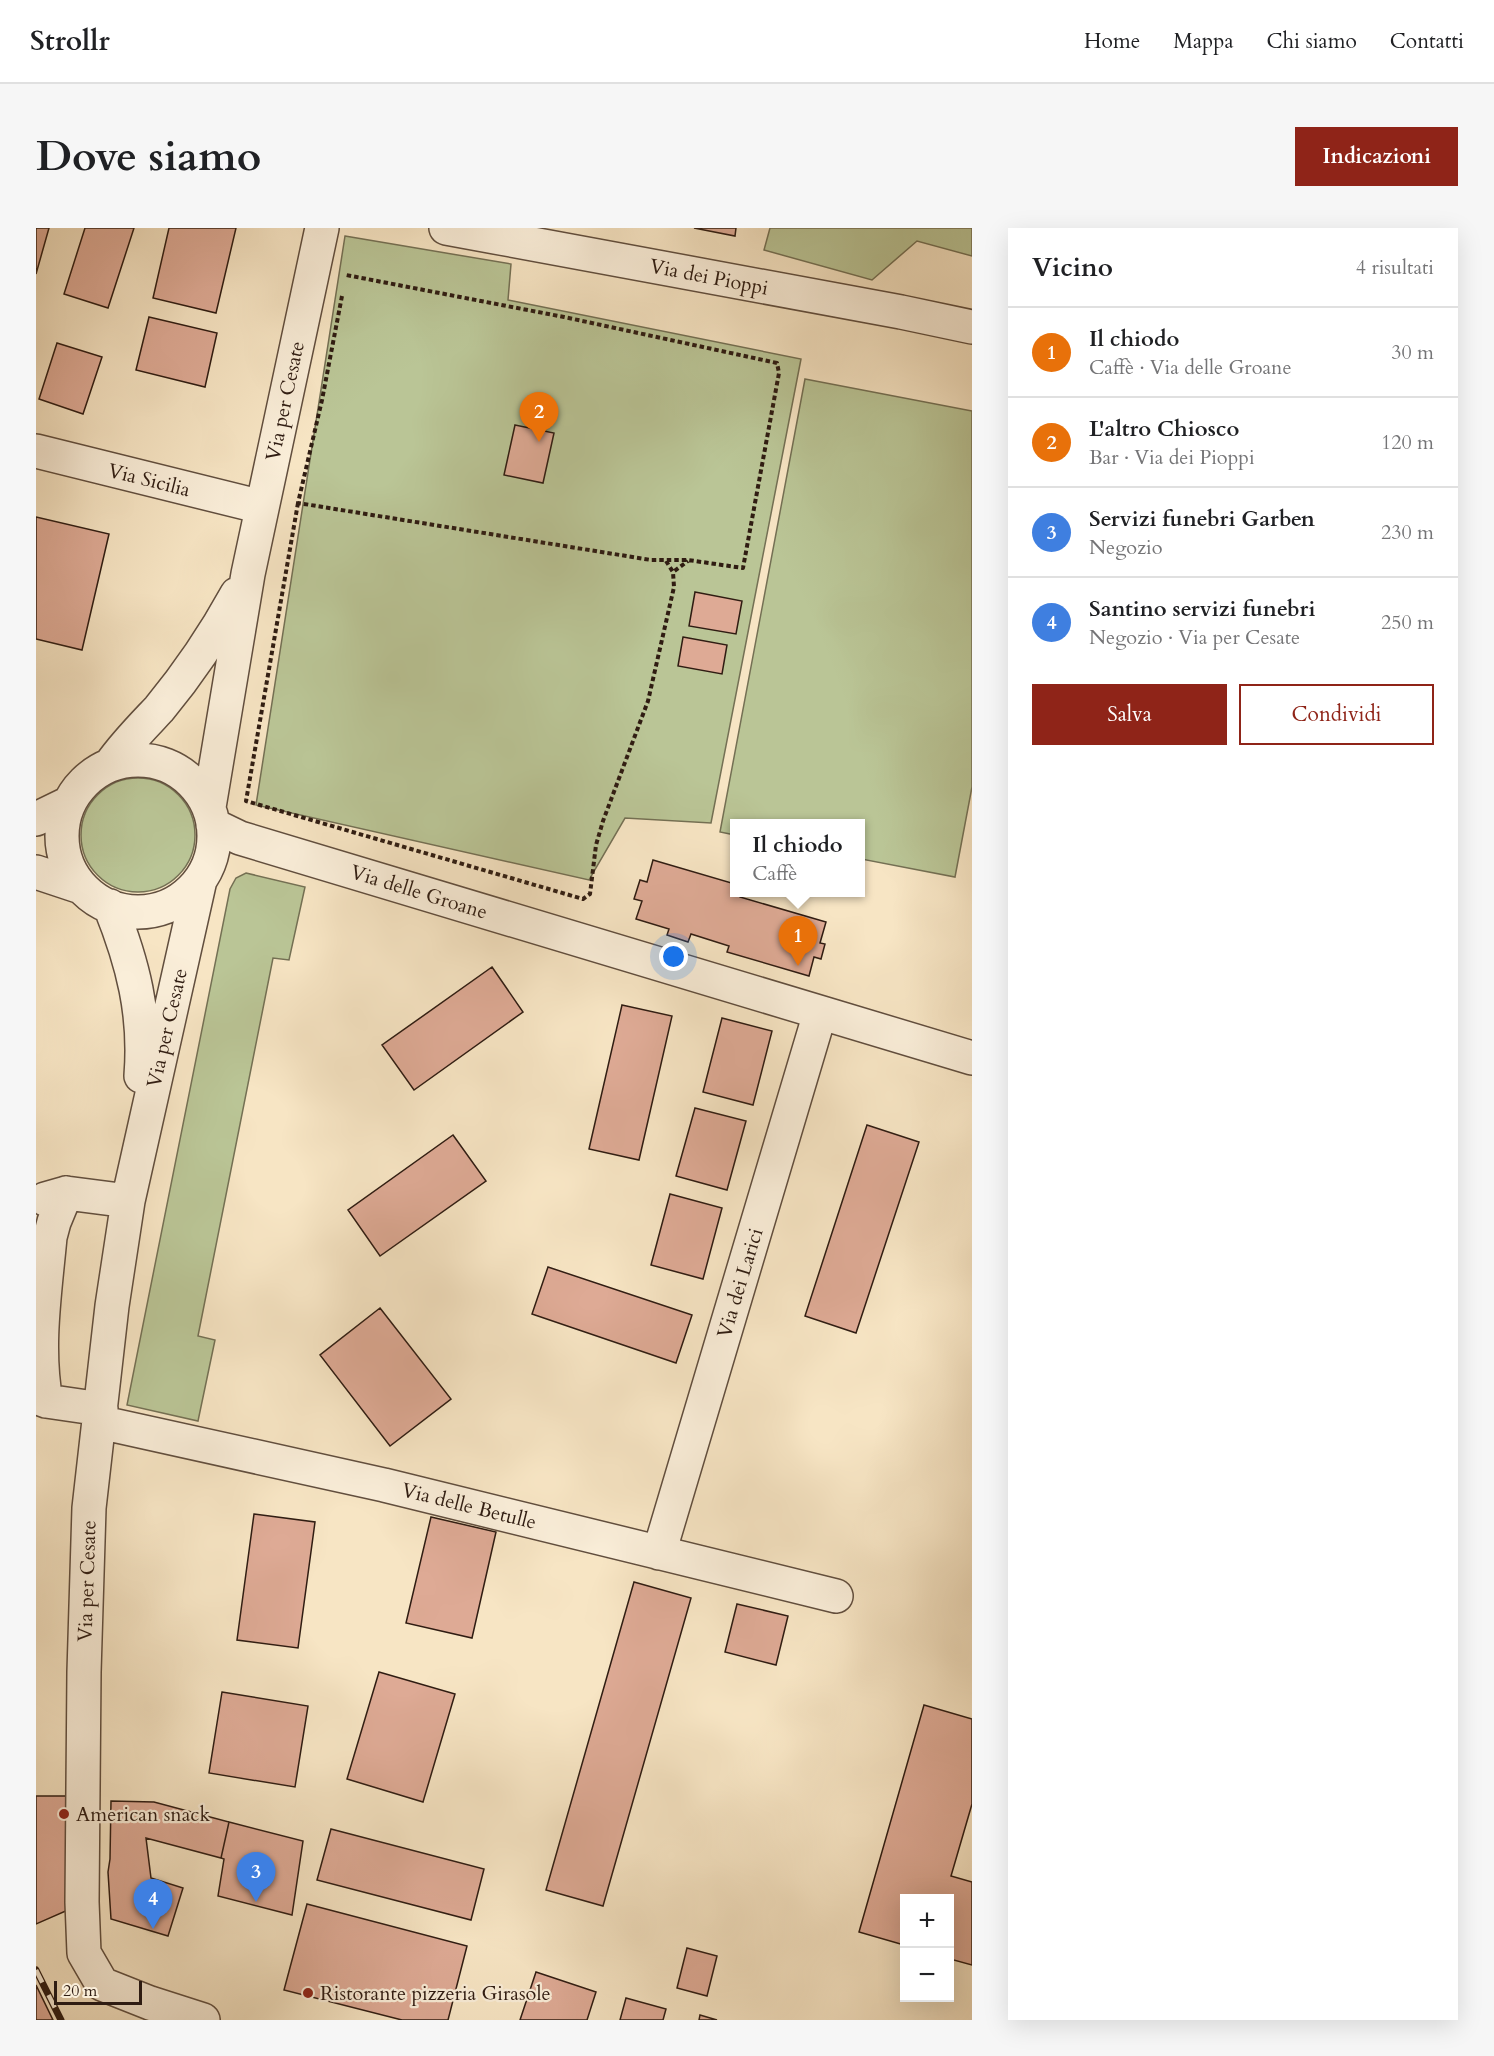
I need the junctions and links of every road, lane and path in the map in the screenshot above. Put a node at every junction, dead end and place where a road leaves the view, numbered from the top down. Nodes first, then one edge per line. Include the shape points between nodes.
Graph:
1 (322, 228) edge
2 (446, 228) edge
3 (344, 284) dead end
4 (343, 293) dead end
5 (972, 327) edge
6 (36, 451) edge
7 (298, 503) junction
8 (262, 507) junction
9 (666, 560) junction
10 (688, 560) junction
11 (673, 572) junction
12 (248, 574) junction
13 (111, 764) junction
14 (69, 803) junction
15 (211, 816) junction
16 (36, 819) edge
17 (36, 872) edge
18 (200, 880) junction
19 (81, 887) junction
20 (110, 906) junction
21 (820, 1013) junction
22 (972, 1058) edge
23 (131, 1189) junction
24 (66, 1193) junction
25 (36, 1205) edge
26 (41, 1399) edge
27 (100, 1415) junction
28 (659, 1553) junction
29 (837, 1596) dead end
30 (203, 2020) edge

1 - 8 street, Via per Cesate
2 - 5 street, Via dei Pioppi
3 - 10 path via 346,275 777,363 743,568
4 - 7 path
6 - 8 street, Via Sicilia
7 - 9 path
7 - 11 path via 246,801 583,899 590,894 603,821 648,701 674,587
8 - 12 street, Via per Cesate
9 - 10 path
9 - 11 path
10 - 11 path
12 - 13 street, Via per Cesate via 222,622 187,671
12 - 15 street, Via per Cesate
13 - 14 street via 93,773
13 - 15 street via 134,759 157,762 178,771 196,787
14 - 16 street
14 - 19 street via 62,825 62,847
15 - 18 street via 212,853
15 - 21 street, Via delle Groane via 229,833 251,841
17 - 19 street
18 - 20 street via 182,898 159,909 134,912
18 - 23 street, Via per Cesate
19 - 20 street
20 - 23 street, Via per Cesate via 134,976 144,1045
21 - 22 street, Via delle Groane
21 - 28 street, Via dei Larici
23 - 24 street
23 - 27 street, Via per Cesate via 111,1306
24 - 25 street
24 - 26 street via 50,1237 40,1341
26 - 27 street, Via delle Betulle
27 - 28 street, Via delle Betulle
27 - 30 street, Via per Cesate via 89,1520 84,1672 84,1953 102,1984
28 - 29 street, Via delle Betulle

